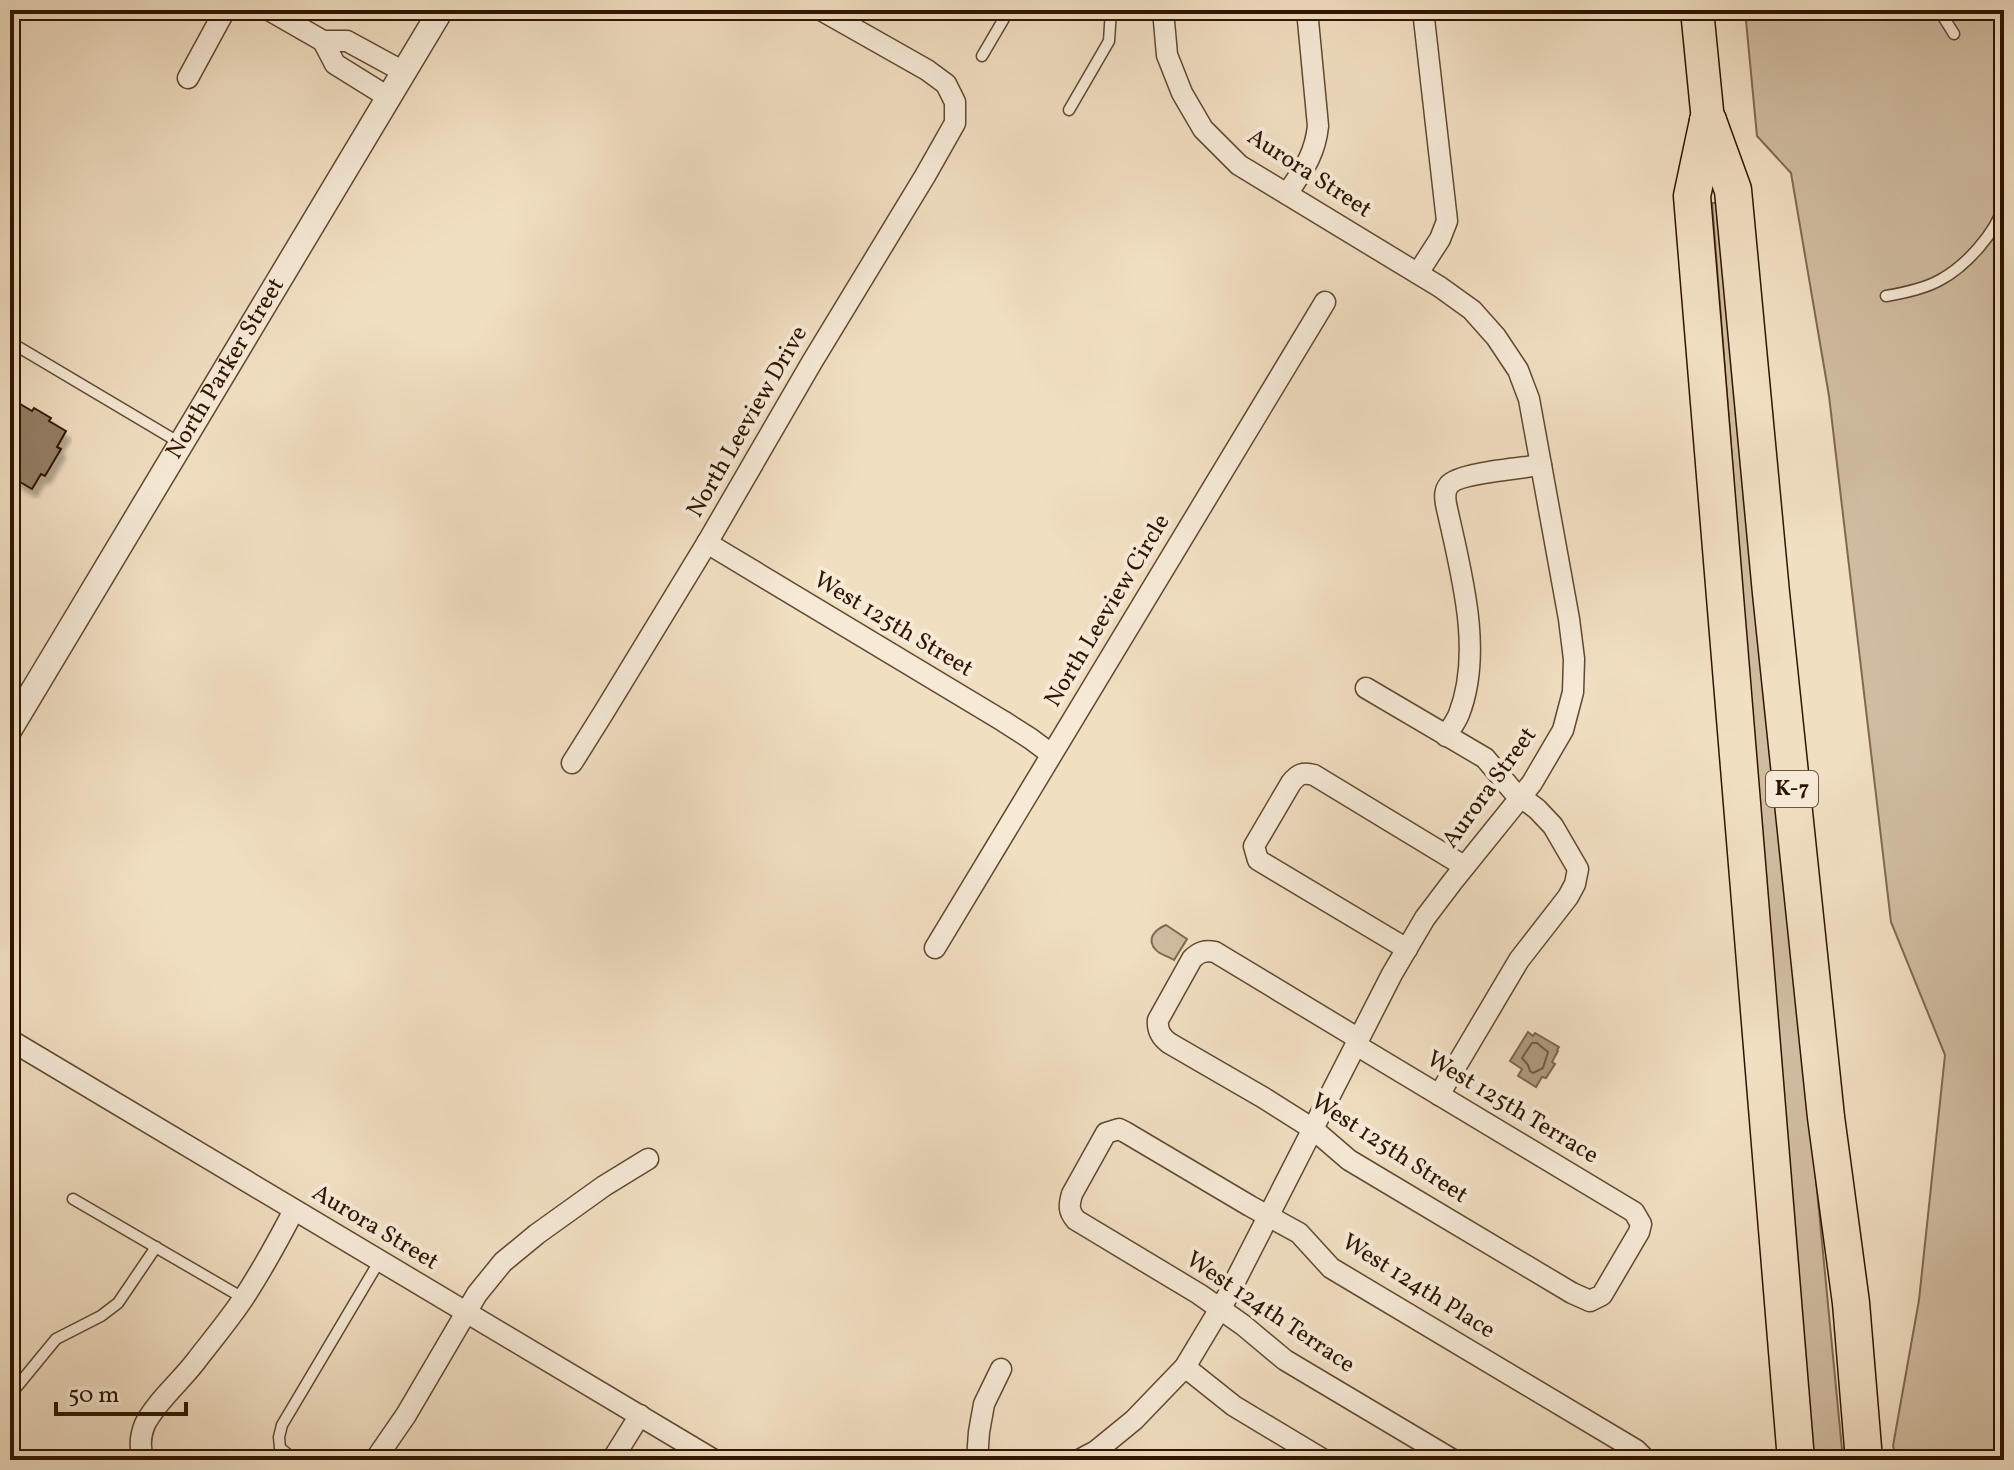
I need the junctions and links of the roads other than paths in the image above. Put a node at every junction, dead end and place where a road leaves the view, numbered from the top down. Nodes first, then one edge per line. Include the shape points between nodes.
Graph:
1 (225, 10) edge
2 (269, 10) edge
3 (441, 10) edge
4 (821, 10) edge
5 (1009, 10) edge
6 (1111, 10) edge
7 (1163, 10) edge
8 (1307, 10) edge
9 (1423, 10) edge
10 (1697, 10) edge
11 (1939, 10) edge
12 (1954, 34) dead end
13 (323, 41) junction
14 (982, 56) dead end
15 (404, 72) junction
16 (188, 78) dead end
17 (388, 97) junction
18 (1069, 110) dead end
19 (1708, 121) junction
20 (1287, 194) junction
21 (2004, 205) edge
22 (1418, 273) junction
23 (1886, 296) dead end
24 (1325, 302) dead end
25 (10, 342) edge
26 (181, 444) junction
27 (1541, 465) junction
28 (707, 543) junction
29 (1366, 688) dead end
30 (10, 729) edge
31 (1446, 736) junction
32 (1051, 754) junction
33 (572, 763) dead end
34 (1520, 797) junction
35 (1464, 866) junction
36 (935, 948) dead end
37 (1407, 949) junction
38 (1202, 952) joint
39 (10, 1040) edge
40 (1357, 1042) junction
41 (1439, 1095) junction
42 (1313, 1129) junction
43 (648, 1159) dead end
44 (73, 1199) dead end
45 (1070, 1201) joint
46 (294, 1210) junction
47 (1268, 1216) junction
48 (1639, 1218) joint
49 (156, 1247) junction
50 (380, 1260) junction
51 (243, 1298) junction
52 (1220, 1309) junction
53 (467, 1313) junction
54 (1185, 1367) junction
55 (1001, 1369) dead end
56 (10, 1395) edge
57 (640, 1415) junction
58 (142, 1455) edge
59 (295, 1460) edge
60 (375, 1460) edge
61 (612, 1460) edge
62 (714, 1460) edge
63 (977, 1460) edge
64 (1079, 1460) edge
65 (1324, 1460) edge
66 (1453, 1460) edge
67 (1646, 1460) edge
68 (1796, 1460) edge
69 (1864, 1460) edge

1 - 16 street
2 - 13 street
3 - 15 street, North Parker Street
4 - 28 street, North Leeview Drive via 946,84 955,102 955,123
5 - 14 lane
6 - 18 lane via 1109,41
7 - 20 street, Aurora Street via 1167,55 1203,129 1239,165
8 - 20 street via 1318,126 1316,144
9 - 22 street via 1447,221
10 - 19 highway, K-7
11 - 12 lane
13 - 15 street via 347,41
13 - 17 street via 335,64
15 - 17 street, North Parker Street
17 - 26 street, North Parker Street
19 - 68 highway, K-7 via 1692,196
19 - 69 highway, K-7 via 1733,190 1772,608
20 - 22 street, Aurora Street
21 - 23 lane via 1973,255 1940,280
22 - 27 street, Aurora Street via 1472,310 1518,370
24 - 32 street, North Leeview Circle
25 - 26 lane
26 - 30 street, North Parker Street
27 - 31 street via 1463,477 1446,491 1470,634 1462,702
27 - 34 street, Aurora Street via 1569,619 1573,692 1563,730
28 - 32 street, West 125th Street
28 - 33 street, North Leeview Drive
29 - 31 street
31 - 34 street via 1485,758
32 - 36 street, North Leeview Circle
34 - 35 street, Aurora Street
34 - 41 street via 1553,826 1578,869 1575,884 1519,960
35 - 37 street, Aurora Street
35 - 37 street via 1314,775 1296,776 1291,783 1254,846 1258,860
37 - 40 street, Aurora Street
38 - 40 street, West 125th Terrace via 1215,952
38 - 42 street, West 125th Street via 1192,959 1160,1017 1162,1038
39 - 46 street, Aurora Street
40 - 41 street, West 125th Terrace
40 - 42 street, Aurora Street
41 - 48 street, West 125th Terrace
42 - 47 street, Aurora Street
42 - 48 street, West 125th Street via 1349,1160 1590,1301 1604,1291 1634,1241
43 - 53 street via 503,1262
44 - 49 lane
45 - 47 street, West 124th Place via 1106,1133 1119,1129
45 - 52 street, West 124th Terrace via 1076,1220
46 - 50 street, Aurora Street
46 - 51 street
47 - 52 street, Aurora Street
47 - 67 street, West 124th Place via 1299,1233 1331,1268
49 - 51 lane
49 - 56 lane via 118,1303 56,1339
50 - 53 street, Aurora Street
50 - 59 lane via 282,1425 280,1448
51 - 58 street via 149,1417
52 - 54 street, Aurora Street
52 - 66 street, West 124th Terrace via 1285,1360
53 - 57 street, Aurora Street
53 - 60 street
54 - 64 street, Aurora Street via 1134,1420
54 - 65 street via 1234,1406
55 - 63 street via 984,1404
57 - 61 street
57 - 62 street, Aurora Street

